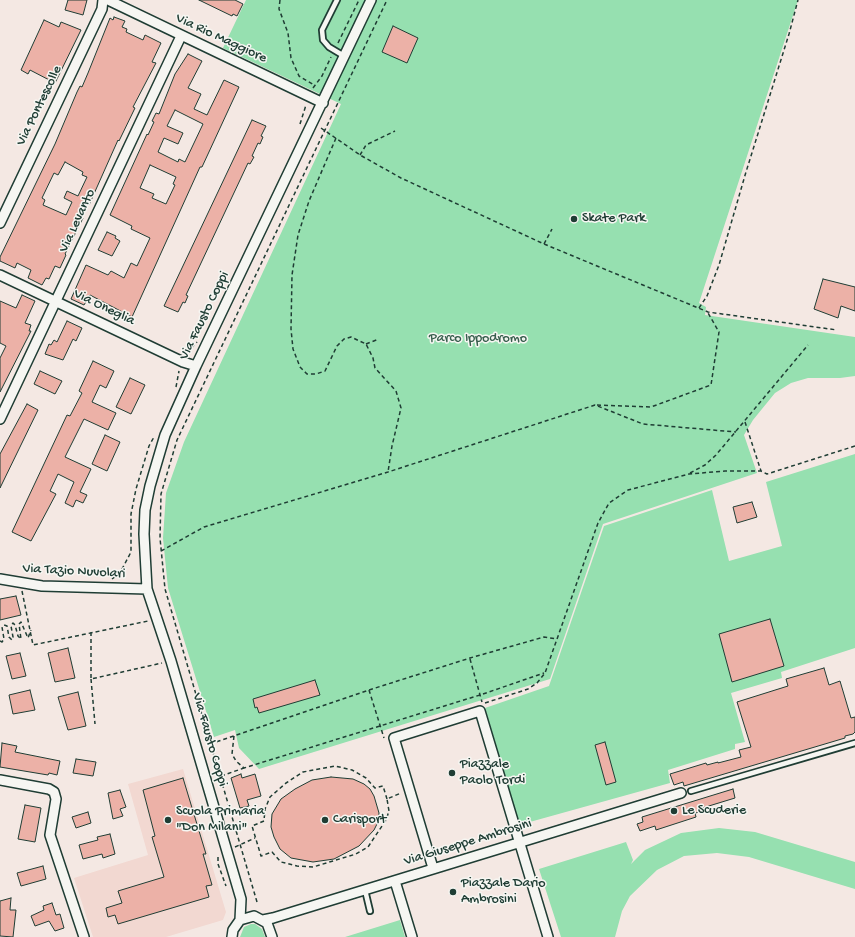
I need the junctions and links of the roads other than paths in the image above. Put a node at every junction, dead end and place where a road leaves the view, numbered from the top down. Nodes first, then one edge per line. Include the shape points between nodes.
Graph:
1 (103, 0) edge
2 (108, 0) edge
3 (337, 0) edge
4 (372, 0) edge
5 (181, 36) junction
6 (344, 56) junction
7 (323, 103) junction
8 (0, 223) edge
9 (0, 275) edge
10 (55, 301) junction
11 (196, 366) junction
12 (0, 418) edge
13 (0, 579) edge
14 (147, 589) junction
15 (855, 743) edge
16 (0, 780) edge
17 (691, 791) dead end
18 (683, 793) dead end
19 (520, 842) junction
20 (433, 868) junction
21 (396, 881) junction
22 (365, 890) junction
23 (241, 899) junction
24 (370, 911) dead end
25 (288, 912) junction
26 (254, 916) junction
27 (240, 920) junction
28 (263, 920) junction
29 (272, 935) edge
30 (84, 937) edge
31 (232, 937) edge
32 (412, 937) edge
33 (548, 937) edge

1 - 8 street, Via Pontescolle via 102,9
2 - 5 street, Via Rio Maggiore
3 - 6 lane via 322,30 323,40
4 - 6 street, Via Fausto Coppi
5 - 7 street, Via Rio Maggiore
5 - 10 street, Via Levanto
6 - 7 street, Via Fausto Coppi
7 - 11 street, Via Fausto Coppi
9 - 10 street, Via Oneglia
10 - 11 street, Via Oneglia
10 - 12 street, Via Levanto
11 - 14 street, Via Fausto Coppi via 165,435 150,486 144,534
13 - 14 street, Via Tazio Nuvolari via 20,584 71,588
14 - 23 street, Via Fausto Coppi via 171,661
15 - 17 lane
16 - 30 street via 54,792 56,799 50,835
18 - 19 street, Via Giuseppe Ambrosini
19 - 20 street, Via Giuseppe Ambrosini
19 - 20 street via 480,711 394,738
19 - 33 street
20 - 21 street, Via Giuseppe Ambrosini
21 - 22 street, Via Giuseppe Ambrosini
21 - 32 street
22 - 24 lane
22 - 25 street, Via Giuseppe Ambrosini
23 - 26 street
23 - 27 street, Via Fausto Coppi
25 - 28 street, Via Giuseppe Ambrosini
25 - 29 street
26 - 27 street
26 - 28 street
27 - 31 street via 232,930
28 - 29 street via 270,927

